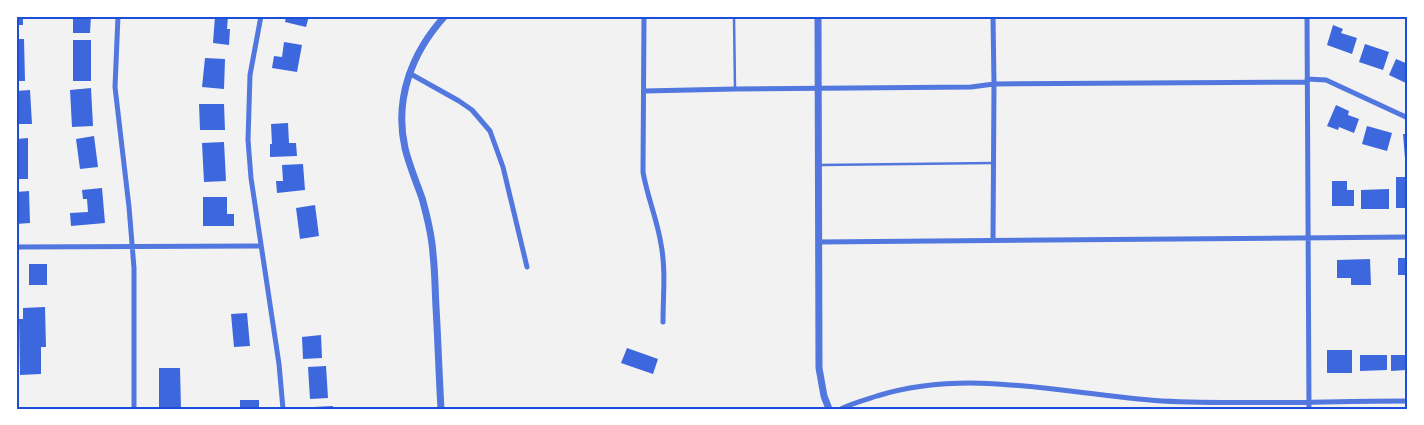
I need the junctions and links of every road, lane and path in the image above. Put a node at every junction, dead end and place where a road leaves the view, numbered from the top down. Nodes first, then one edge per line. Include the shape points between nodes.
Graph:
1 (118, 16) edge
2 (261, 16) edge
3 (445, 16) edge
4 (644, 16) edge
5 (734, 16) edge
6 (818, 16) edge
7 (992, 16) edge
8 (1307, 16) edge
9 (409, 73) junction
10 (1307, 80) junction
11 (994, 84) junction
12 (818, 88) junction
13 (735, 89) junction
14 (644, 91) junction
15 (1408, 118) edge
16 (993, 163) junction
17 (818, 165) junction
18 (1308, 237) junction
19 (1408, 237) edge
20 (993, 240) junction
21 (818, 242) junction
22 (262, 246) junction
23 (16, 247) edge
24 (132, 247) junction
25 (527, 267) dead end
26 (663, 322) dead end
27 (1408, 401) edge
28 (1309, 402) junction
29 (134, 409) edge
30 (282, 409) edge
31 (441, 409) edge
32 (829, 409) edge
33 (841, 409) edge
34 (1309, 409) edge

1 - 24 street via 115,87
2 - 22 street via 250,75 248,124
3 - 9 street via 422,46
4 - 14 street
5 - 13 lane
6 - 12 street
7 - 11 street
8 - 10 street
9 - 25 street via 459,100 490,131 503,167
9 - 31 street via 402,130 429,224 434,254
10 - 11 street
10 - 15 street via 1326,80
10 - 18 street
11 - 12 street
11 - 16 street
12 - 13 street
12 - 17 street
13 - 14 street
14 - 26 street via 643,172 661,244
16 - 17 lane
16 - 20 street
17 - 21 street
18 - 19 street
18 - 20 street
18 - 28 street
20 - 21 street
21 - 32 street via 820,380
22 - 24 street
22 - 30 street via 279,364
23 - 24 street
24 - 29 street
27 - 28 street
28 - 33 street via 1162,401 977,382 907,389
28 - 34 street

